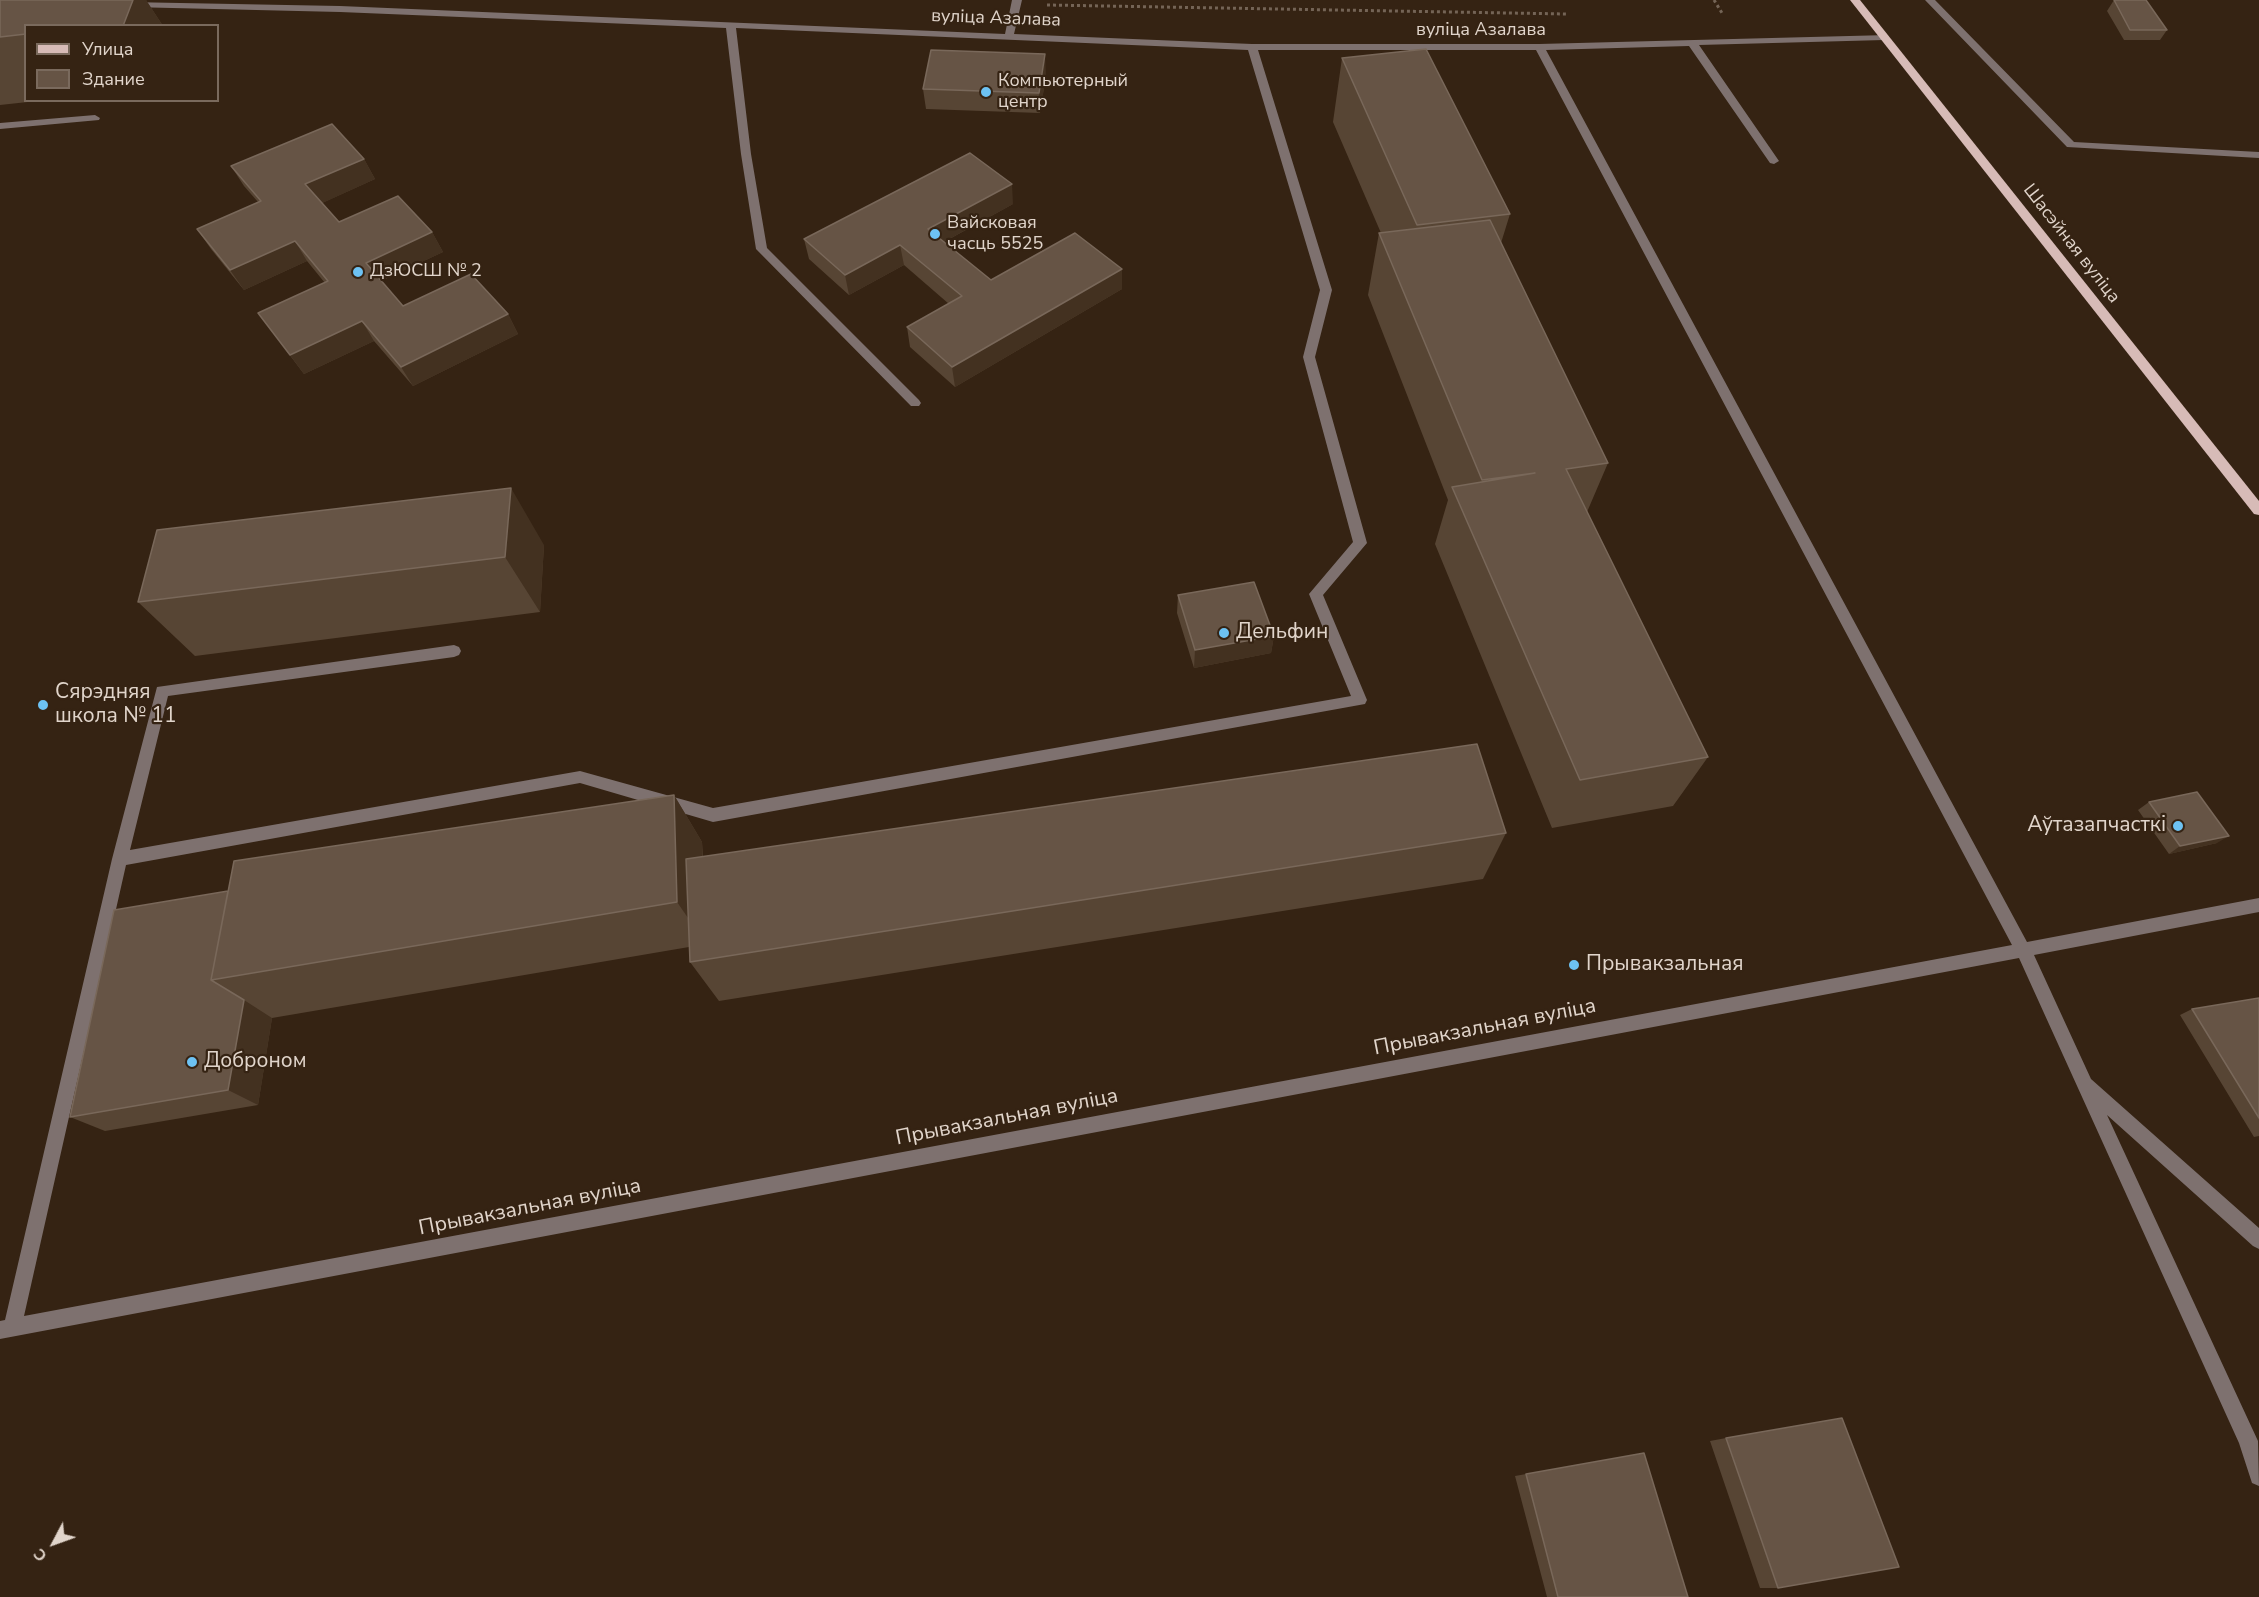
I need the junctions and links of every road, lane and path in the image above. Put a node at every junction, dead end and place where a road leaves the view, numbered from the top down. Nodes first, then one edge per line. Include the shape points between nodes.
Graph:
1 (1855, 0) edge
2 (1930, 0) edge
3 (1016, 2) edge
4 (117, 4) edge
5 (341, 4) edge
6 (1570, 14) dead end
7 (731, 25) junction
8 (1009, 36) junction
9 (1884, 37) junction
10 (1693, 44) junction
11 (1252, 47) junction
12 (1539, 47) junction
13 (95, 118) dead end
14 (0, 126) edge
15 (2259, 155) edge
16 (1774, 161) dead end
17 (915, 403) dead end
18 (2259, 510) edge
19 (454, 651) dead end
20 (120, 859) junction
21 (2259, 904) edge
22 (2023, 950) junction
23 (2084, 1082) junction
24 (2259, 1240) edge
25 (6, 1329) edge
26 (2259, 1476) edge

1 - 9 main road, Шасэйная вуліца
2 - 15 street via 2071,146
3 - 6 path
3 - 8 street
4 - 5 street, вуліца Азалава
5 - 7 street, вуліца Азалава
7 - 8 street, вуліца Азалава
7 - 17 street via 762,249
8 - 11 street, вуліца Азалава
9 - 10 street, вуліца Азалава
9 - 18 main road, Шасэйная вуліца
10 - 12 street, вуліца Азалава
10 - 16 street
11 - 12 street, вуліца Азалава
11 - 20 street via 1326,290 1310,357 1359,543 1316,594 1360,700 713,815 580,777
12 - 22 street
13 - 14 street
19 - 20 street via 162,691
20 - 25 street
21 - 22 street, Прывакзальная вуліца
22 - 23 street
22 - 25 street, Прывакзальная вуліца
23 - 24 street
23 - 26 street via 2248,1441

